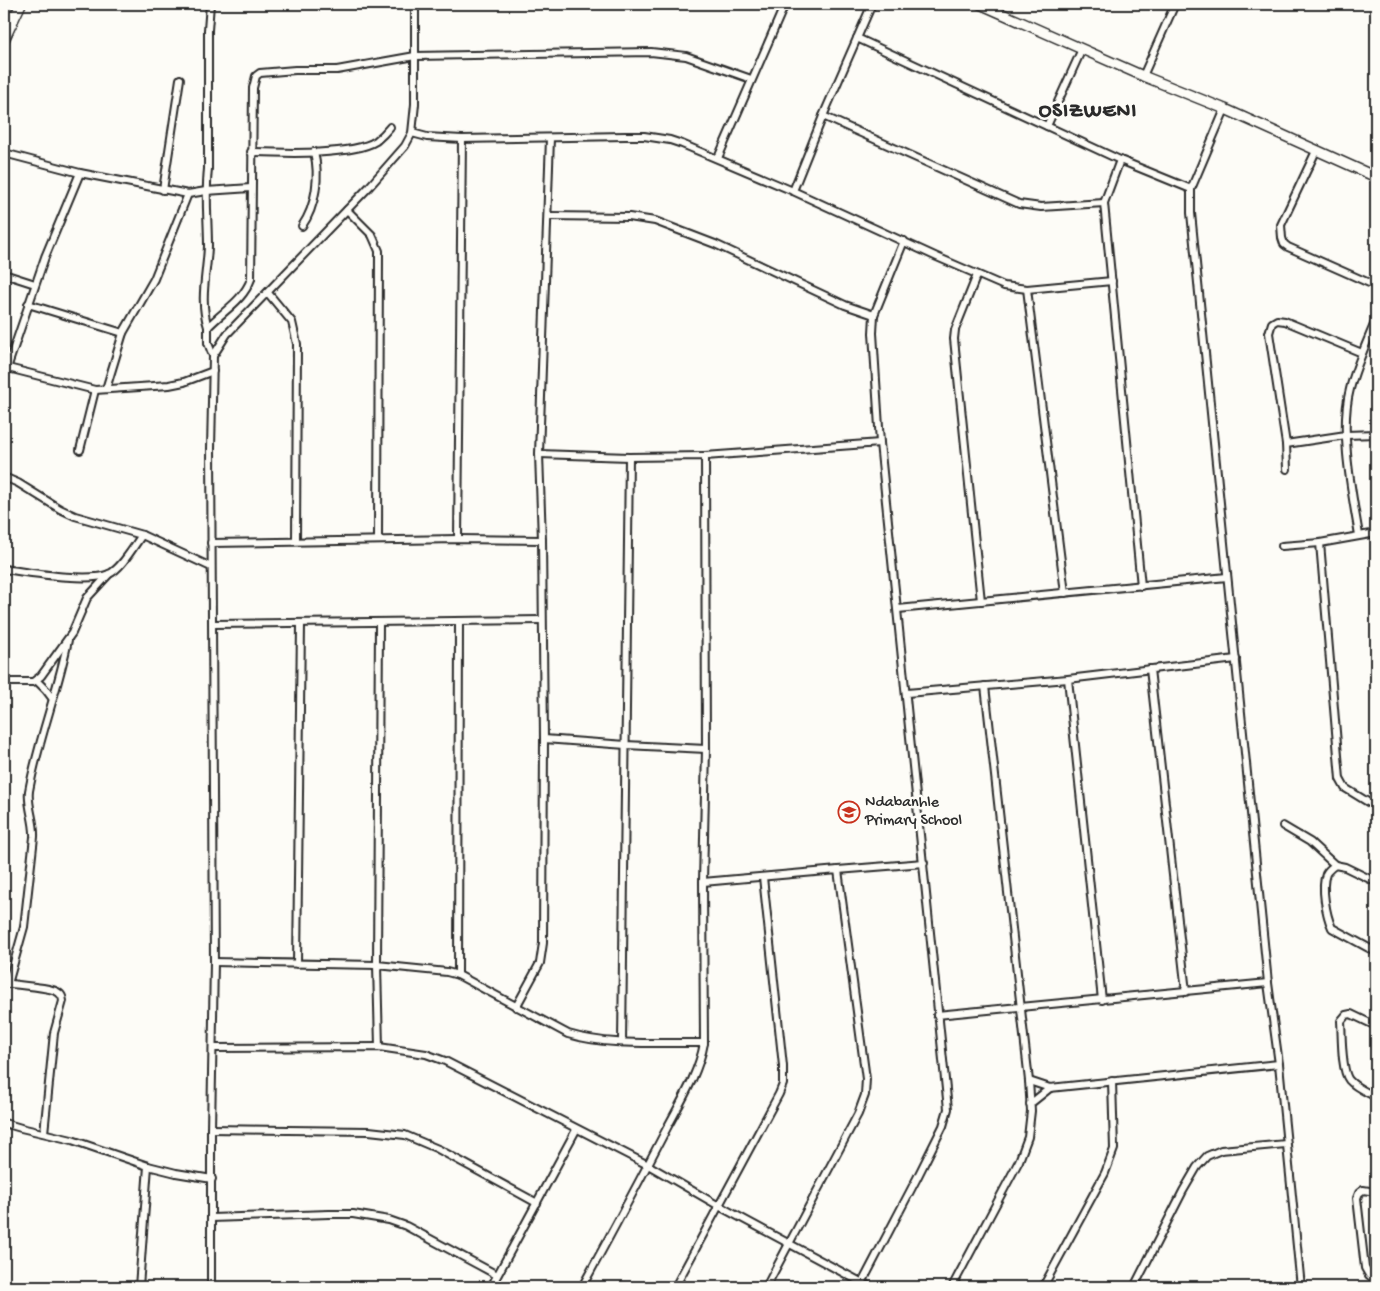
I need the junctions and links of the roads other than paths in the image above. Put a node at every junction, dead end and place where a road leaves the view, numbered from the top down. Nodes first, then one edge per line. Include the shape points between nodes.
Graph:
1 (21, 4) edge
2 (210, 4) edge
3 (415, 4) edge
4 (770, 4) edge
5 (872, 4) edge
6 (980, 4) edge
7 (1175, 4) edge
8 (784, 6) edge
9 (17, 13) junction
10 (4, 14) edge
11 (857, 38) junction
12 (4, 40) edge
13 (1082, 49) junction
14 (415, 56) junction
15 (1142, 76) junction
16 (180, 79) dead end
17 (751, 79) junction
18 (1225, 109) junction
19 (823, 116) junction
20 (1047, 126) junction
21 (390, 127) dead end
22 (412, 133) junction
23 (550, 138) junction
24 (462, 139) junction
25 (1316, 151) junction
26 (252, 152) junction
27 (314, 152) junction
28 (4, 153) edge
29 (718, 158) junction
30 (1120, 160) junction
31 (80, 173) junction
32 (1376, 177) edge
33 (250, 188) junction
34 (1191, 189) junction
35 (163, 190) junction
36 (206, 191) junction
37 (793, 191) junction
38 (188, 194) junction
39 (1104, 203) junction
40 (346, 210) junction
41 (548, 216) junction
42 (302, 226) dead end
43 (904, 241) junction
44 (4, 274) edge
45 (977, 275) junction
46 (1112, 281) junction
47 (35, 284) junction
48 (1376, 286) edge
49 (1027, 289) junction
50 (268, 293) junction
51 (28, 304) junction
52 (874, 315) junction
53 (1376, 320) edge
54 (208, 327) junction
55 (123, 333) junction
56 (1362, 353) junction
57 (214, 356) junction
58 (5, 367) edge
59 (212, 371) junction
60 (4, 377) edge
61 (106, 389) junction
62 (95, 390) junction
63 (1376, 434) edge
64 (1346, 435) junction
65 (880, 442) junction
66 (1286, 444) junction
67 (80, 450) dead end
68 (539, 454) junction
69 (705, 456) junction
70 (629, 457) junction
71 (1287, 469) dead end
72 (4, 477) edge
73 (1376, 533) edge
74 (1360, 535) junction
75 (142, 536) junction
76 (458, 539) junction
77 (378, 540) junction
78 (542, 540) junction
79 (296, 541) junction
80 (212, 543) junction
81 (1320, 543) junction
82 (1282, 546) dead end
83 (211, 567) junction
84 (4, 569) edge
85 (109, 574) junction
86 (1228, 577) junction
87 (1141, 586) junction
88 (1065, 593) junction
89 (981, 601) junction
90 (898, 609) junction
91 (459, 620) junction
92 (542, 620) junction
93 (380, 623) junction
94 (213, 624) junction
95 (301, 624) junction
96 (68, 640) junction
97 (1236, 658) junction
98 (1150, 669) junction
99 (1068, 679) junction
100 (36, 680) junction
101 (4, 682) edge
102 (985, 686) junction
103 (907, 693) junction
104 (52, 698) junction
105 (544, 739) junction
106 (626, 745) junction
107 (706, 749) junction
108 (1376, 807) edge
109 (1283, 826) dead end
110 (924, 863) junction
111 (1335, 865) junction
112 (838, 870) junction
113 (763, 877) junction
114 (703, 882) junction
115 (1376, 882) edge
116 (1376, 952) edge
117 (214, 962) junction
118 (297, 964) junction
119 (377, 965) junction
120 (458, 976) junction
121 (1268, 983) junction
122 (6, 984) edge
123 (1186, 992) junction
124 (1102, 1000) junction
125 (516, 1007) junction
126 (1020, 1008) junction
127 (938, 1015) junction
128 (1376, 1026) edge
129 (622, 1042) junction
130 (704, 1043) junction
131 (379, 1047) junction
132 (214, 1048) junction
133 (1279, 1064) junction
134 (1029, 1081) junction
135 (1112, 1081) junction
136 (1050, 1088) junction
137 (1376, 1097) edge
138 (1030, 1104) junction
139 (4, 1123) edge
140 (211, 1129) junction
141 (576, 1130) junction
142 (44, 1133) junction
143 (1286, 1144) junction
144 (648, 1165) junction
145 (148, 1166) junction
146 (212, 1179) junction
147 (1376, 1192) edge
148 (537, 1203) junction
149 (719, 1206) junction
150 (211, 1218) junction
151 (789, 1244) junction
152 (497, 1275) junction
153 (1376, 1281) edge
154 (862, 1283) junction
155 (139, 1287) edge
156 (211, 1287) edge
157 (491, 1287) edge
158 (582, 1287) edge
159 (674, 1287) edge
160 (766, 1287) edge
161 (870, 1287) edge
162 (952, 1287) edge
163 (1043, 1287) edge
164 (1134, 1287) edge
165 (1301, 1287) edge

1 - 9 street
2 - 36 street
3 - 14 street
4 - 8 street
5 - 11 street
6 - 13 street
7 - 15 street
8 - 17 street
9 - 10 street
9 - 12 street
11 - 19 street
11 - 20 street
13 - 15 street
13 - 20 street
14 - 17 street via 668,53 686,56
14 - 22 street
14 - 26 street via 336,70 260,73 253,88
15 - 18 street
16 - 35 street
17 - 29 street
18 - 25 street
18 - 34 street
19 - 37 street
19 - 39 street via 1019,204 1041,208
20 - 30 street
21 - 27 street via 375,142 350,149
22 - 24 street
22 - 40 street via 397,157
23 - 24 street
23 - 29 street via 644,136 670,140
23 - 41 street
24 - 76 street
25 - 32 street
25 - 48 street via 1284,218 1281,232 1284,244
26 - 27 street
26 - 33 street
27 - 42 street via 317,163 315,190 309,216
28 - 31 street
29 - 37 street
30 - 34 street
30 - 39 street
31 - 35 street
31 - 47 street
33 - 36 street
33 - 54 street via 248,288
34 - 86 street
35 - 38 street
36 - 38 street
36 - 54 street via 207,260 202,297
37 - 43 street
38 - 55 street via 154,279
39 - 46 street
40 - 50 street
40 - 77 street via 372,234 379,251
41 - 52 street via 629,217 655,221
41 - 68 street
43 - 45 street
43 - 52 street
44 - 47 street
45 - 49 street via 1004,286
45 - 89 street via 954,339
46 - 49 street
46 - 87 street
47 - 51 street
49 - 88 street
50 - 57 street via 227,334
50 - 79 street via 292,322 297,344
51 - 55 street
51 - 58 street
52 - 65 street
53 - 56 street
54 - 57 street via 208,343
55 - 61 street
56 - 64 street via 1349,393
56 - 66 street via 1285,321 1272,323 1269,333
57 - 59 street
58 - 60 street
58 - 62 street
59 - 61 street via 169,385
59 - 80 street
61 - 62 street
62 - 67 street
63 - 64 street
64 - 66 street
64 - 74 street via 1351,490
65 - 69 street
65 - 90 street
66 - 71 street
68 - 70 street
68 - 78 street
69 - 70 street
69 - 107 street
70 - 106 street
72 - 75 street via 75,516
73 - 74 street
74 - 81 street
75 - 83 street
75 - 85 street via 122,563
76 - 77 street
76 - 78 street
77 - 79 street
78 - 92 street
79 - 80 street
80 - 83 street
81 - 82 street
81 - 108 street via 1340,779 1344,788
83 - 94 street
84 - 85 street via 72,576
85 - 96 street via 87,598
86 - 87 street
86 - 97 street
87 - 88 street
88 - 89 street
89 - 90 street
90 - 103 street
91 - 92 street
91 - 93 street
91 - 120 street
92 - 105 street
93 - 95 street
93 - 119 street
94 - 95 street
94 - 117 street
95 - 118 street
96 - 100 street
96 - 104 street
97 - 98 street
97 - 121 street
98 - 99 street
98 - 123 street
99 - 102 street
99 - 124 street
100 - 101 street
100 - 104 street
102 - 103 street
102 - 126 street
103 - 110 street
104 - 122 street via 29,790 34,837 24,927
105 - 106 street
105 - 125 street via 543,952 536,972
106 - 107 street
106 - 129 street
107 - 114 street
109 - 111 street via 1310,842
110 - 112 street
110 - 127 street
111 - 115 street
111 - 116 street via 1326,876 1325,886 1326,909 1332,928
112 - 113 street
112 - 151 street via 865,1072 865,1095
113 - 114 street
113 - 149 street via 784,1066 783,1084
114 - 130 street
117 - 118 street
117 - 132 street
118 - 119 street
119 - 120 street via 435,969
119 - 131 street
120 - 125 street
121 - 123 street
121 - 133 street
122 - 142 street via 56,991 62,997 54,1033
123 - 124 street
124 - 126 street
125 - 129 street via 568,1034
126 - 127 street
126 - 134 street
127 - 154 street via 948,1109 917,1178
128 - 137 street via 1351,1014 1341,1021 1347,1077
129 - 130 street
130 - 144 street via 690,1082
131 - 132 street
131 - 141 street via 426,1054 445,1061
132 - 140 street
133 - 135 street
133 - 143 street
134 - 136 street
134 - 138 street
135 - 136 street
135 - 163 street via 1114,1149 1105,1172
136 - 138 street
138 - 162 street via 1028,1136 1019,1161
139 - 142 street
140 - 146 street
140 - 148 street via 369,1131 405,1135 438,1149
141 - 144 street
141 - 148 street
142 - 145 street
143 - 164 street via 1221,1150 1208,1156 1183,1191
143 - 165 street
144 - 149 street
144 - 158 street
145 - 146 street
145 - 155 street
146 - 150 street
147 - 153 street via 1360,1191 1357,1209 1365,1268
148 - 152 street
149 - 151 street
149 - 159 street
150 - 152 street via 353,1214 389,1220
150 - 156 street
151 - 154 street
151 - 160 street
152 - 157 street
154 - 161 street

